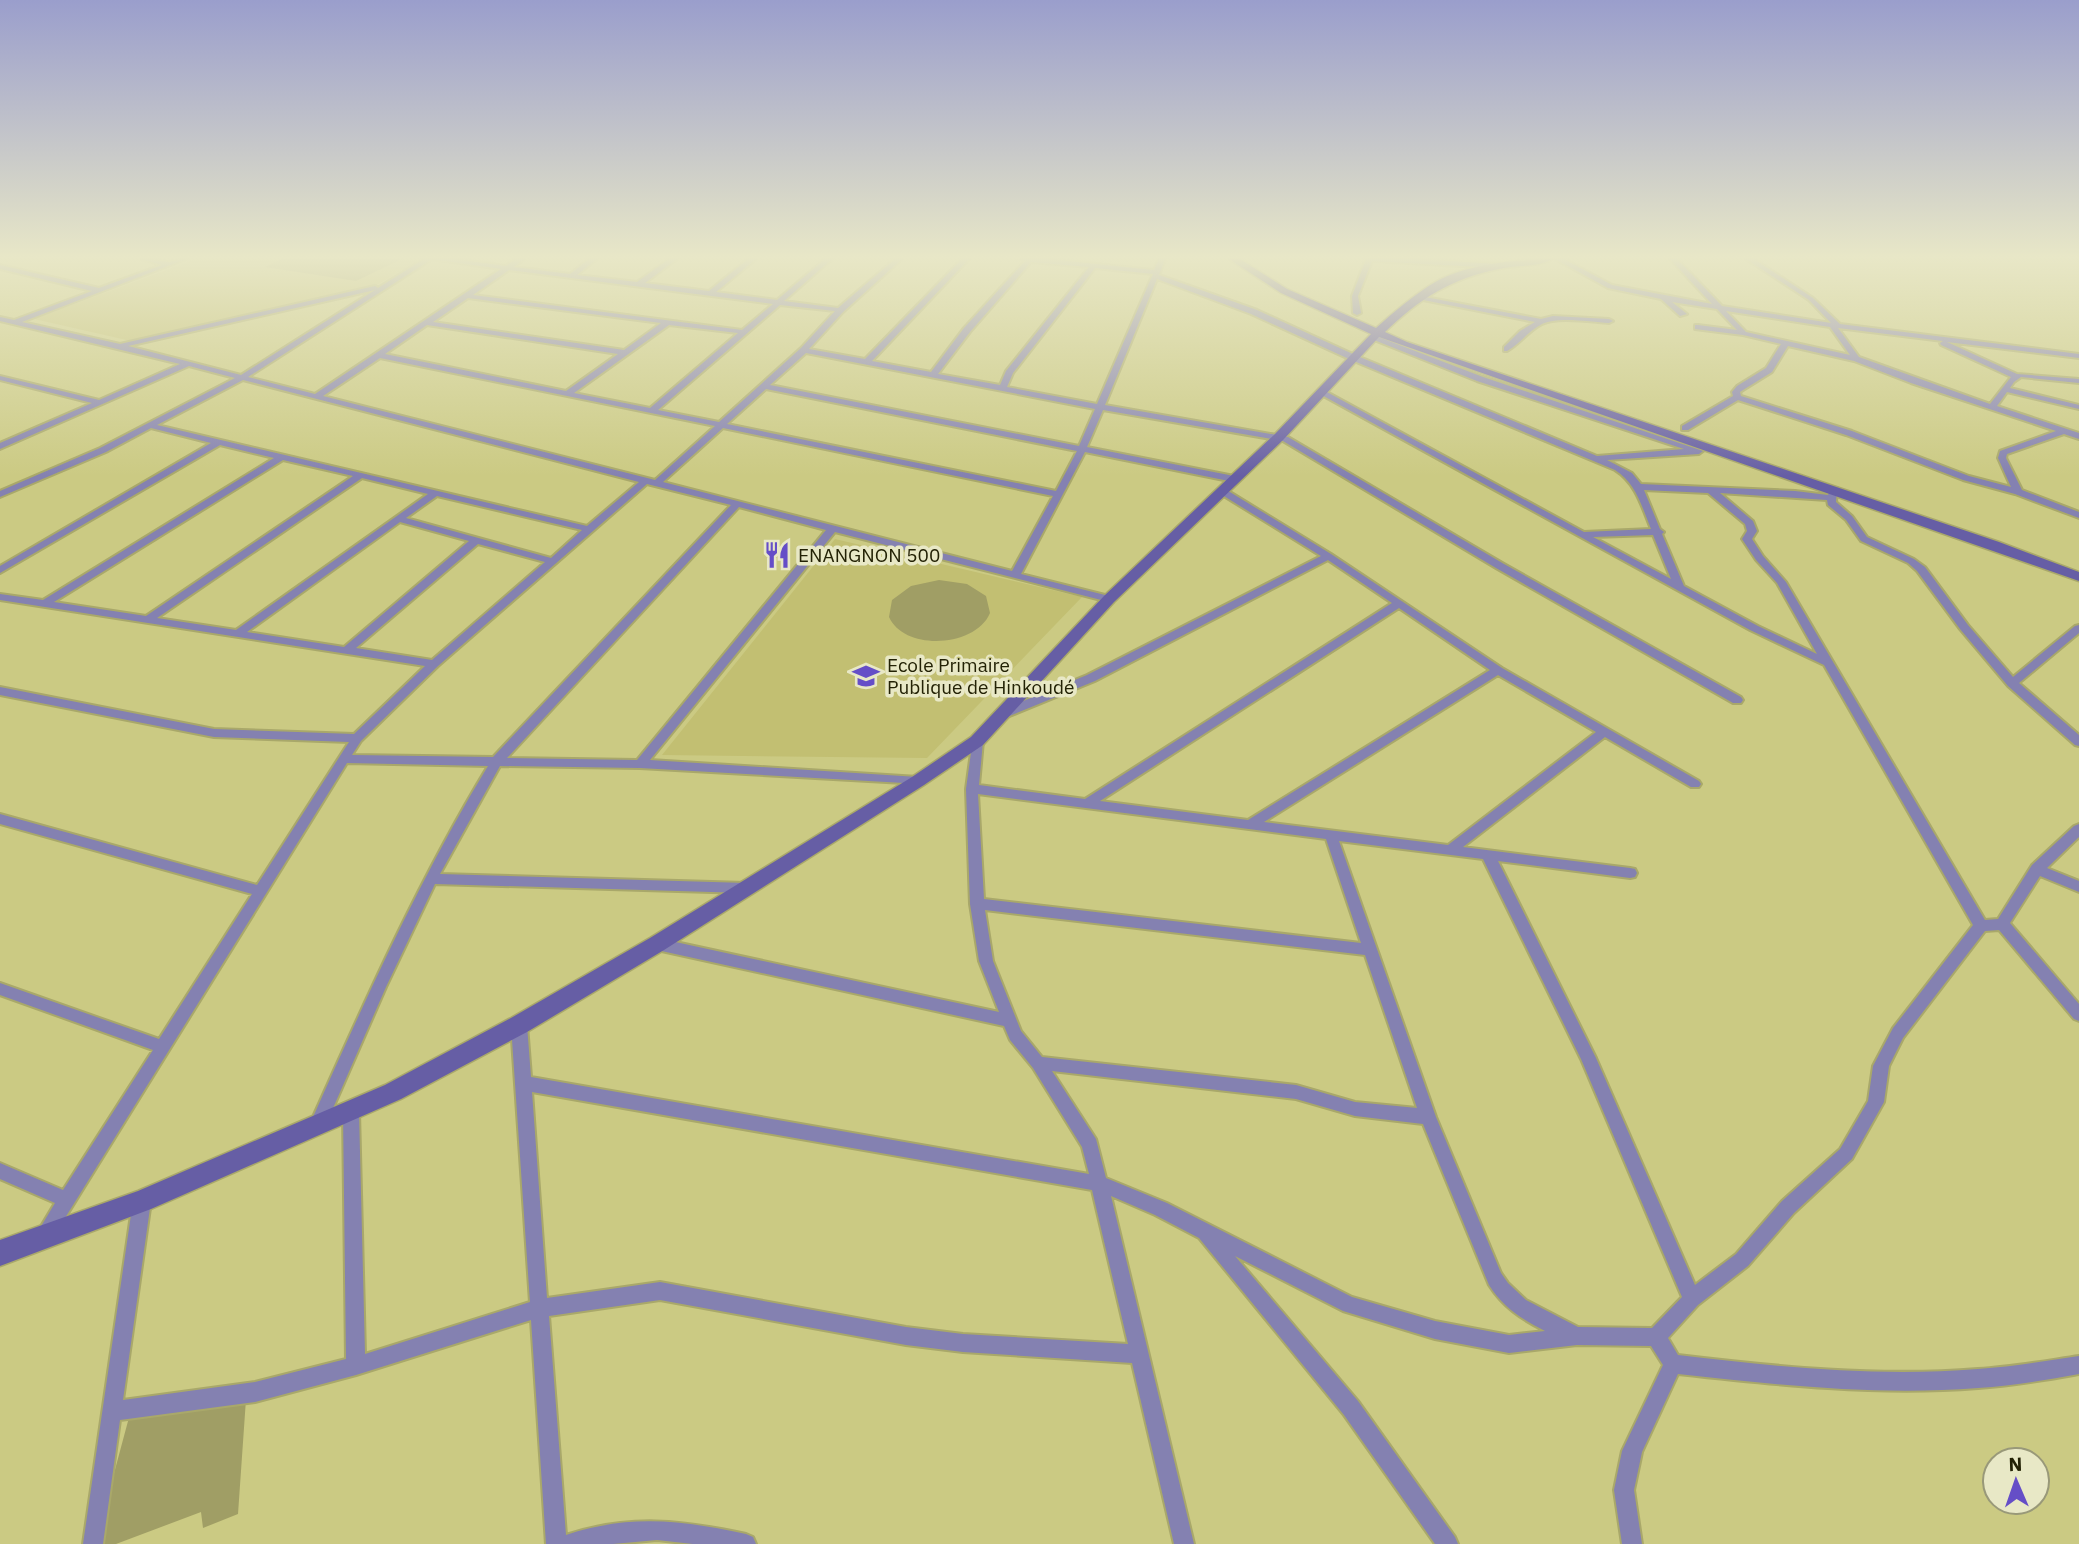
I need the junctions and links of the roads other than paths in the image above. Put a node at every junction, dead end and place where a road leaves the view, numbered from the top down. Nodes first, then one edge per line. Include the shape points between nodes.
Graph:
1 (51, 331) edge
2 (184, 331) edge
3 (313, 331) edge
4 (415, 331) edge
5 (481, 331) edge
6 (654, 331) edge
7 (736, 331) edge
8 (821, 331) edge
9 (897, 331) edge
10 (967, 331) edge
11 (1042, 331) edge
12 (1132, 331) edge
13 (1295, 331) edge
14 (1526, 331) edge
15 (1728, 331) edge
16 (1838, 331) edge
17 (1883, 331) edge
18 (744, 332) joint
19 (1379, 332) junction
20 (1743, 333) joint
21 (1931, 337) junction
22 (1785, 344) junction
23 (119, 346) junction
24 (1507, 349) dead end
25 (804, 350) junction
26 (623, 352) junction
27 (378, 355) junction
28 (2079, 356) edge
29 (1352, 357) junction
30 (1856, 359) junction
31 (867, 362) junction
32 (187, 364) junction
33 (934, 374) junction
34 (2016, 376) junction
35 (0, 378) edge
36 (241, 378) junction
37 (2079, 381) edge
38 (764, 386) junction
39 (1003, 387) junction
40 (2005, 389) junction
41 (1322, 393) junction
42 (567, 394) junction
43 (316, 397) junction
44 (1737, 397) junction
45 (99, 402) junction
46 (1100, 407) junction
47 (1992, 407) junction
48 (2079, 407) edge
49 (652, 411) junction
50 (151, 426) junction
51 (719, 426) junction
52 (1685, 428) junction
53 (2064, 431) junction
54 (0, 433) edge
55 (2079, 436) edge
56 (1279, 437) junction
57 (18, 438) junction
58 (219, 442) junction
59 (0, 446) edge
60 (1082, 450) junction
61 (281, 457) junction
62 (1599, 458) junction
63 (361, 475) junction
64 (645, 481) junction
65 (656, 484) junction
66 (1228, 485) junction
67 (1638, 487) junction
68 (1712, 491) junction
69 (2018, 492) junction
70 (435, 493) junction
71 (1058, 494) junction
72 (1833, 494) junction
73 (0, 495) edge
74 (737, 504) junction
75 (2079, 515) edge
76 (398, 519) junction
77 (588, 529) junction
78 (832, 529) junction
79 (1659, 532) junction
80 (1582, 534) junction
81 (475, 541) junction
82 (1328, 556) junction
83 (552, 561) junction
84 (2079, 564) edge
85 (0, 570) edge
86 (1015, 576) junction
87 (2079, 577) edge
88 (1679, 586) junction
89 (0, 597) edge
90 (1109, 599) junction
91 (44, 604) junction
92 (1398, 604) junction
93 (147, 620) junction
94 (2079, 628) edge
95 (237, 634) junction
96 (346, 651) junction
97 (1828, 663) junction
98 (434, 664) junction
99 (1498, 670) junction
100 (2012, 683) junction
101 (0, 691) edge
102 (1737, 700) dead end
103 (1003, 714) junction
104 (1602, 733) junction
105 (357, 738) junction
106 (977, 741) junction
107 (2079, 742) edge
108 (344, 759) junction
109 (497, 761) junction
110 (640, 764) junction
111 (918, 781) junction
112 (1695, 784) dead end
113 (972, 789) junction
114 (1086, 804) junction
115 (0, 819) edge
116 (1249, 825) junction
117 (2079, 829) edge
118 (1331, 835) junction
119 (1450, 850) junction
120 (1488, 855) junction
121 (2037, 869) junction
122 (1630, 873) dead end
123 (432, 879) junction
124 (2079, 887) edge
125 (748, 888) junction
126 (260, 891) junction
127 (976, 904) junction
128 (2002, 924) junction
129 (1981, 926) junction
130 (657, 944) junction
131 (1371, 950) junction
132 (0, 989) edge
133 (2079, 1015) edge
134 (1010, 1021) junction
135 (519, 1025) junction
136 (163, 1046) junction
137 (1038, 1063) junction
138 (523, 1083) junction
139 (351, 1112) junction
140 (1429, 1116) junction
141 (317, 1126) junction
142 (0, 1171) edge
143 (1102, 1184) junction
144 (67, 1200) junction
145 (142, 1200) junction
146 (1203, 1231) junction
147 (42, 1239) junction
148 (0, 1253) edge
149 (1692, 1299) junction
150 (539, 1308) junction
151 (1577, 1336) junction
152 (1656, 1337) junction
153 (1140, 1354) junction
154 (1673, 1364) junction
155 (2079, 1365) edge
156 (356, 1366) junction
157 (113, 1411) junction
158 (93, 1544) edge
159 (556, 1544) edge
160 (568, 1544) edge
161 (746, 1544) edge
162 (1184, 1544) edge
163 (1448, 1544) edge
164 (1632, 1544) edge

1 - 23 street
2 - 23 street
3 - 36 street
4 - 27 street
5 - 26 street
6 - 26 street
7 - 18 street
8 - 25 street
9 - 31 street
10 - 33 street
11 - 39 street
12 - 46 street
13 - 29 street
14 - 24 street
15 - 20 street
16 - 30 street
17 - 21 street
18 - 49 street
19 - 29 main road
19 - 52 main road
19 - 62 street via 1469,375 1699,451
19 - 72 main road
20 - 22 street
21 - 28 street
21 - 34 street
22 - 30 street
22 - 44 street via 1769,370 1740,388
23 - 32 street
25 - 31 street
25 - 38 street
26 - 42 street
27 - 42 street
27 - 43 street
29 - 41 main road
29 - 62 street
30 - 47 street
31 - 33 street
32 - 36 street
32 - 45 street
33 - 39 street
34 - 37 street
34 - 40 street
35 - 45 street
36 - 43 street
36 - 50 street
38 - 51 street
38 - 60 street
39 - 46 street
40 - 47 street
40 - 48 street
41 - 56 main road
41 - 80 street
42 - 49 street
43 - 64 street
44 - 52 street
44 - 69 street
45 - 57 street
46 - 56 street
46 - 60 street
47 - 53 street
49 - 51 street
50 - 58 street
50 - 73 street
51 - 65 street
51 - 71 street
52 - 84 main road
53 - 55 street
53 - 69 street via 2003,453
54 - 57 street
56 - 66 main road
56 - 102 street
57 - 59 street
58 - 61 street
58 - 85 street
60 - 66 street
60 - 71 street
61 - 63 street
61 - 91 street
62 - 67 street via 1629,475
63 - 70 street
63 - 93 street
64 - 65 street
64 - 77 street
65 - 74 street
66 - 82 street
66 - 90 main road
67 - 68 street
67 - 79 street
68 - 72 street
68 - 97 street via 1750,523 1750,547 1781,582
69 - 75 street
70 - 76 street
70 - 77 street
71 - 86 street
72 - 87 main road
72 - 100 street via 1832,503 1864,539 1921,569
74 - 78 street
74 - 109 street
76 - 81 street
76 - 95 street
77 - 83 street
78 - 86 street
78 - 110 street
79 - 80 street
79 - 88 street
80 - 88 street
81 - 83 street
81 - 96 street
82 - 92 street
82 - 103 street via 1091,678
83 - 98 street
86 - 90 street
88 - 97 street
89 - 91 street
90 - 103 main road
91 - 93 street
92 - 99 street
92 - 114 street
93 - 95 street
94 - 100 street
95 - 96 street
96 - 98 street
97 - 129 street
98 - 105 street
99 - 104 street
99 - 116 street
100 - 107 street
101 - 105 street via 214,733
103 - 106 main road
104 - 112 street
104 - 119 street
105 - 108 street
106 - 111 main road
106 - 113 street
108 - 109 street
108 - 126 street
109 - 110 street
109 - 123 street
110 - 111 street
111 - 125 main road
113 - 114 street
113 - 127 street
114 - 116 street
115 - 126 street
116 - 118 street
117 - 121 street
118 - 119 street
118 - 131 street
119 - 120 street
120 - 122 street
120 - 149 street via 1588,1058
121 - 124 street
121 - 128 street
123 - 125 street
123 - 141 street
125 - 130 main road
126 - 136 street
127 - 131 street
127 - 134 street via 986,961
128 - 129 street
128 - 133 street
129 - 149 street via 1898,1033 1881,1066 1876,1102 1846,1154 1788,1207 1742,1260
130 - 134 street
130 - 135 main road
131 - 140 street
132 - 136 street
134 - 137 street via 1014,1035
135 - 138 street
135 - 139 main road
136 - 144 street
137 - 140 street via 1296,1092 1355,1109
137 - 143 street via 1090,1144
138 - 143 street
138 - 150 street
139 - 141 main road
139 - 156 street
140 - 151 street via 1503,1296
141 - 145 main road
142 - 144 street
143 - 146 street
143 - 153 street
144 - 147 street
145 - 147 main road
145 - 157 street
146 - 151 street via 1349,1305 1435,1330 1509,1344
146 - 163 street via 1351,1408
147 - 148 main road
149 - 152 street
150 - 153 street via 670,1291 906,1336
150 - 156 street
150 - 159 street
151 - 152 street
152 - 154 street
153 - 162 street
154 - 155 street via 1805,1380 1931,1380
154 - 164 street via 1632,1451 1624,1490
156 - 157 street via 233,1396
157 - 158 street
160 - 161 street via 639,1529 686,1531

